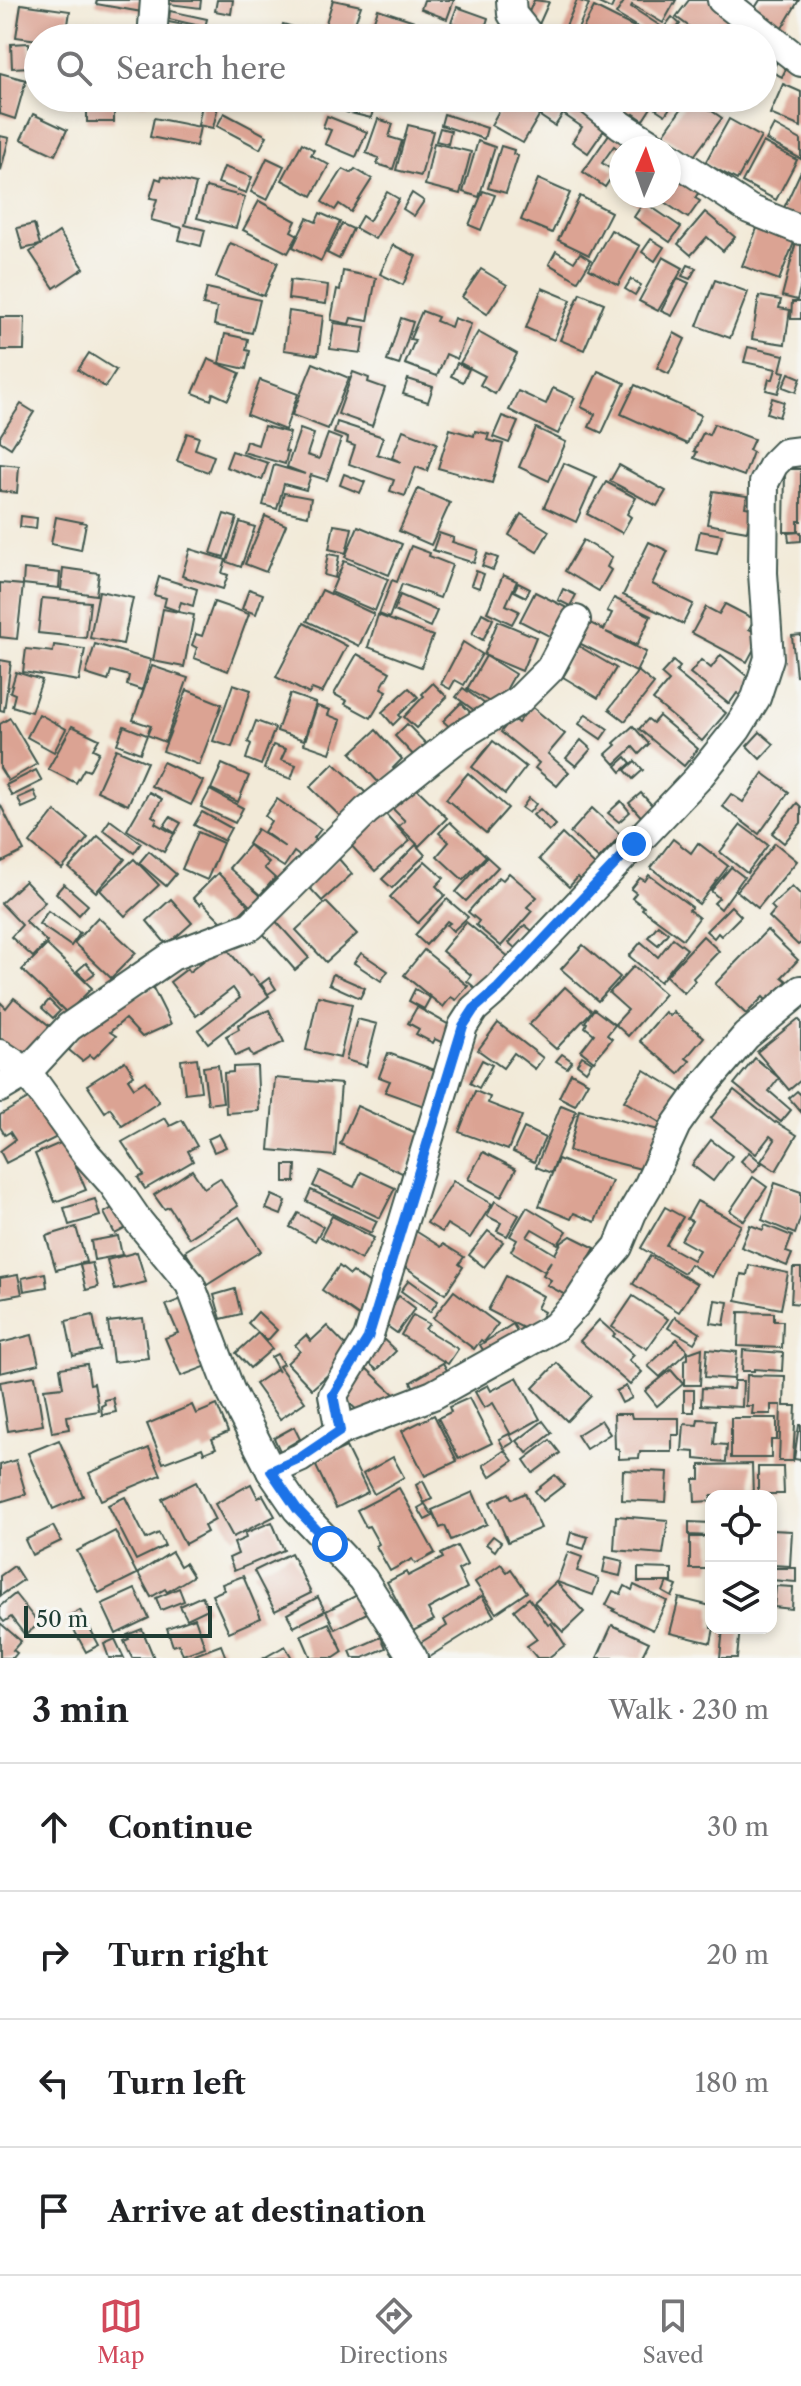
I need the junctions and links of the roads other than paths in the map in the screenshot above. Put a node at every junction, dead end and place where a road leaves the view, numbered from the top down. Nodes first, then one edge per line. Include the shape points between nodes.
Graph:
1 (155, 0) edge
2 (511, 0) edge
3 (722, 0) edge
4 (153, 24) edge
5 (520, 24) edge
6 (753, 24) edge
7 (777, 43) edge
8 (801, 62) edge
9 (605, 112) edge
10 (638, 136) edge
11 (681, 164) edge
12 (801, 230) edge
13 (801, 451) edge
14 (576, 620) dead end
15 (801, 990) edge
16 (0, 1054) edge
17 (27, 1072) junction
18 (0, 1088) edge
19 (340, 1431) junction
20 (271, 1471) junction
21 (413, 1658) edge

1 - 4 street
2 - 5 street
3 - 6 street
7 - 8 street
9 - 10 street
11 - 12 street via 749,209
13 - 19 street via 785,453 764,483 769,658 756,698 697,779 463,1026 368,1338 333,1395
14 - 17 street via 550,669 518,701 460,736 366,811 251,926 172,956 69,1027
15 - 19 street via 746,1036 705,1084 676,1125 618,1247 555,1327 433,1395
16 - 17 street
17 - 18 street
17 - 20 street via 190,1284 230,1390
19 - 20 street
20 - 21 street via 297,1509 363,1579

